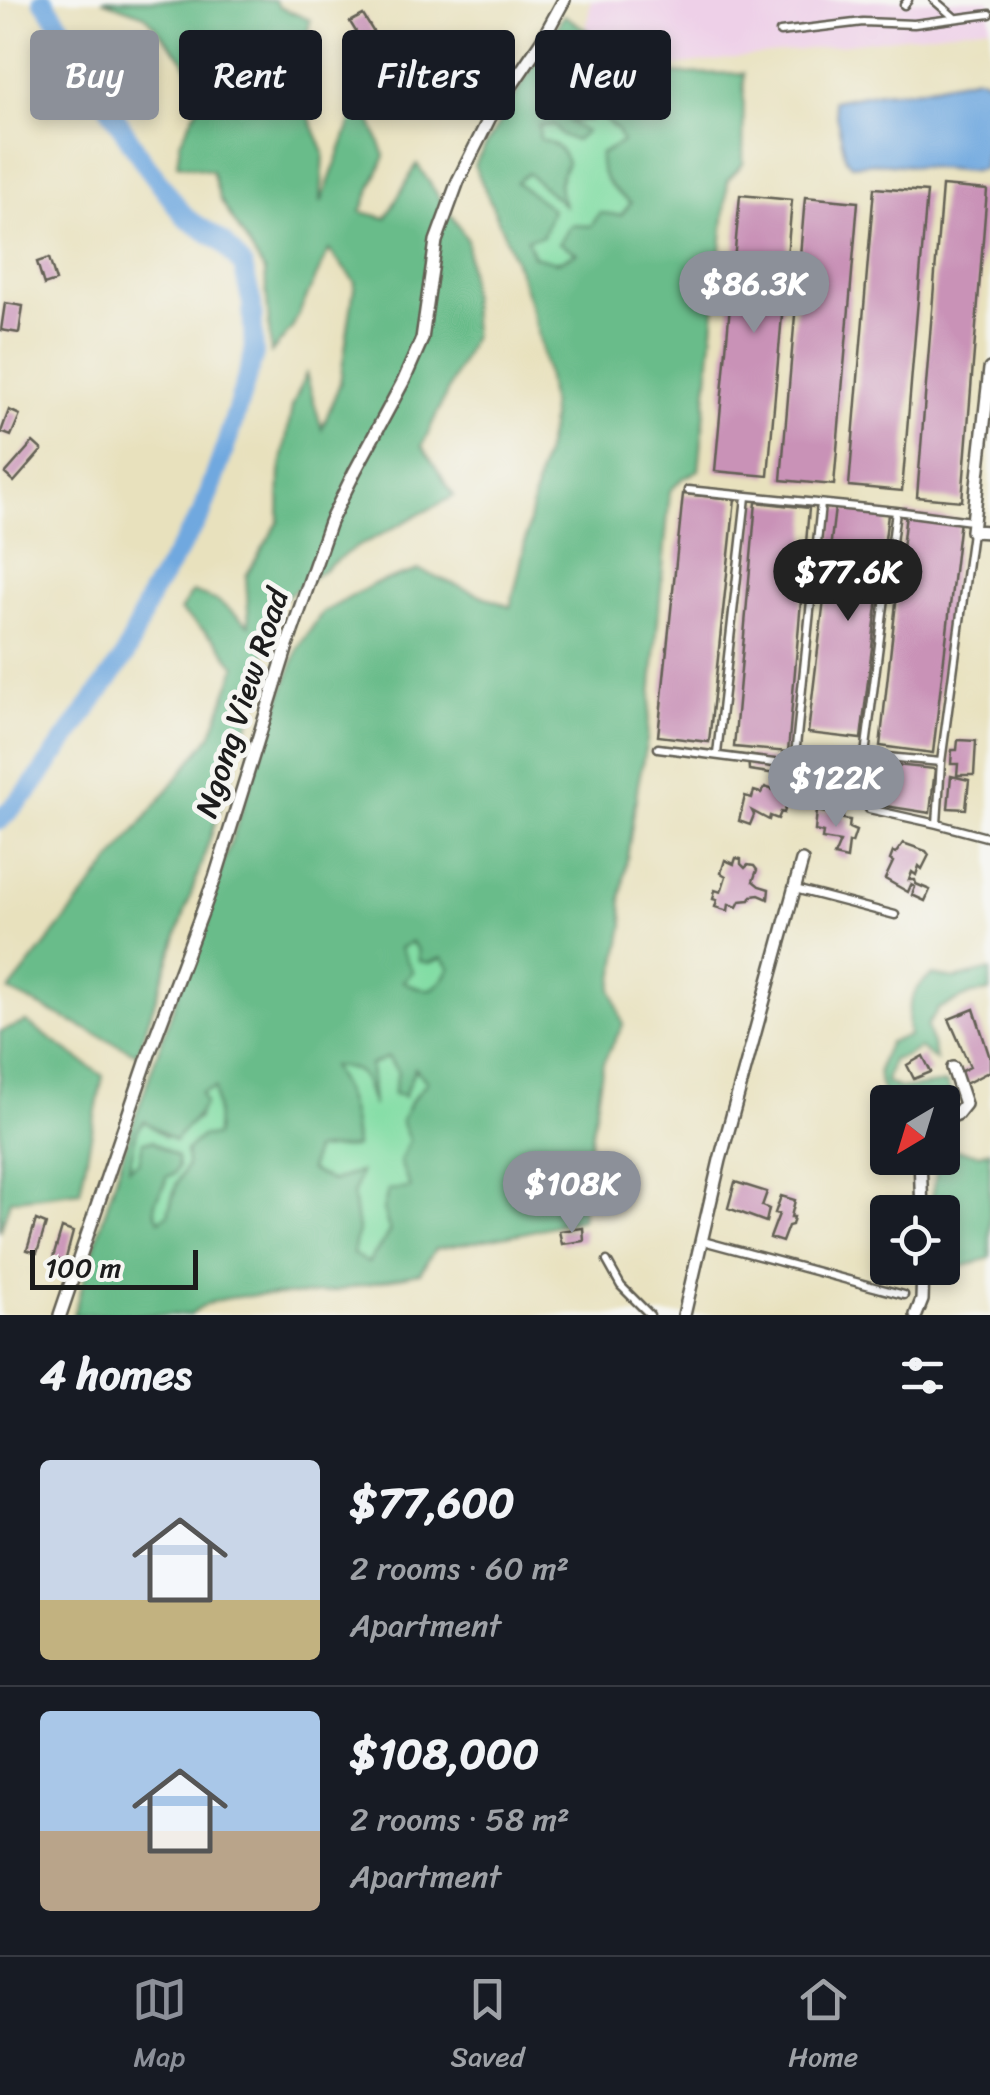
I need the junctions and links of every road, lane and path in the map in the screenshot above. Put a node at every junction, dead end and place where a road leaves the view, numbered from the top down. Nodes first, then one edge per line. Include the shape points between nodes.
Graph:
1 (564, 0) edge
2 (934, 0) edge
3 (990, 14) edge
4 (956, 19) junction
5 (780, 32) dead end
6 (990, 369) edge
7 (688, 490) dead end
8 (746, 497) junction
9 (821, 504) junction
10 (896, 511) junction
11 (972, 526) junction
12 (990, 532) edge
13 (658, 748) dead end
14 (717, 754) junction
15 (865, 755) junction
16 (941, 762) junction
17 (794, 766) junction
18 (869, 809) dead end
19 (937, 824) junction
20 (990, 838) edge
21 (802, 862) dead end
22 (795, 889) junction
23 (894, 915) dead end
24 (953, 1068) dead end
25 (959, 1085) edge
26 (702, 1240) junction
27 (606, 1261) dead end
28 (923, 1285) edge
29 (904, 1295) dead end
30 (60, 1315) edge
31 (650, 1315) edge
32 (684, 1315) edge
33 (916, 1315) edge

1 - 30 street, Ngong View Road via 458,181 436,241 422,338 330,522 215,878
2 - 4 lane
3 - 4 lane
4 - 5 lane
6 - 11 street
7 - 8 lane
8 - 9 lane
8 - 14 lane
9 - 10 lane
9 - 17 lane
10 - 11 lane
10 - 15 lane
11 - 12 street
11 - 16 lane
13 - 14 lane
14 - 17 lane
15 - 16 lane
15 - 17 lane via 850,764
16 - 19 lane
18 - 19 lane
19 - 20 lane
21 - 22 street
22 - 23 lane
22 - 26 street
24 - 25 street
26 - 29 lane
26 - 32 street
27 - 31 lane
28 - 33 street

